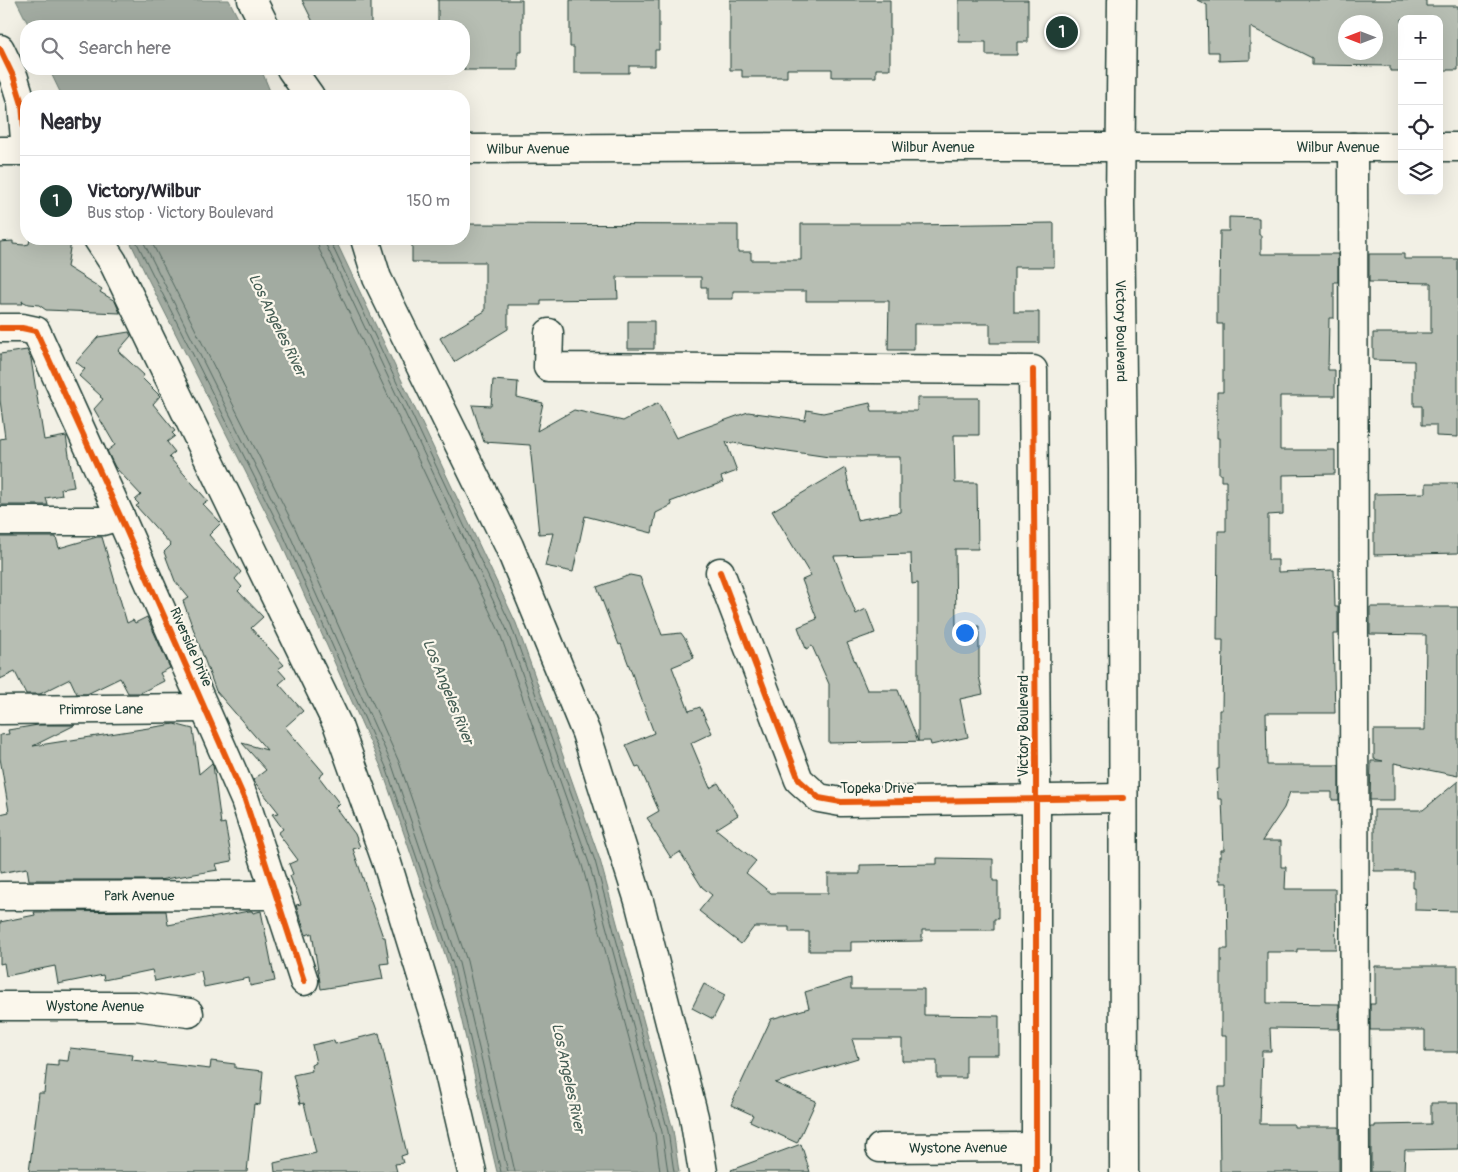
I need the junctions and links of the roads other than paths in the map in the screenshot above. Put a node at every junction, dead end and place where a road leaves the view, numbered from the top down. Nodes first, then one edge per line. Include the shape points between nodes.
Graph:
1 (252, 0) edge
2 (1122, 0) edge
3 (262, 20) edge
4 (0, 49) edge
5 (296, 75) edge
6 (306, 90) edge
7 (20, 98) edge
8 (1121, 147) junction
9 (1353, 147) junction
10 (1398, 147) edge
11 (1443, 147) edge
12 (1458, 147) edge
13 (470, 149) edge
14 (0, 151) edge
15 (20, 151) edge
16 (102, 245) edge
17 (367, 245) edge
18 (0, 328) edge
19 (549, 334) dead end
20 (120, 516) junction
21 (0, 521) edge
22 (720, 572) dead end
23 (203, 708) junction
24 (0, 710) edge
25 (1124, 798) junction
26 (1036, 800) junction
27 (276, 895) junction
28 (0, 896) edge
29 (304, 981) dead end
30 (0, 1006) edge
31 (189, 1013) dead end
32 (880, 1148) dead end
33 (1036, 1159) edge
34 (472, 1172) edge
35 (703, 1172) edge
36 (1124, 1172) edge
37 (1355, 1172) edge

1 - 3 street
2 - 8 street, Victory Boulevard
4 - 7 street
5 - 6 street
8 - 9 street, Wilbur Avenue
8 - 13 street, Wilbur Avenue
8 - 25 street, Victory Boulevard
9 - 10 street, Wilbur Avenue
9 - 37 street
11 - 12 street
14 - 15 street
16 - 34 street via 338,726 387,863 440,1035
17 - 35 street via 377,278 509,546 586,732 639,901 694,1117
18 - 20 street, Riverside Drive via 36,331
19 - 26 street, Victory Boulevard via 548,367 1033,370
20 - 21 street via 102,521
20 - 23 street, Riverside Drive
22 - 26 street, Topeka Drive via 799,780 819,798 841,802
23 - 24 street, Primrose Lane
23 - 27 street, Riverside Drive via 245,800
25 - 26 street, Topeka Drive
25 - 36 street, Victory Boulevard
26 - 33 street, Victory Boulevard
27 - 28 street, Park Avenue
27 - 29 street, Riverside Drive
30 - 31 street, Wystone Avenue via 135,1006
32 - 33 street, Wystone Avenue

